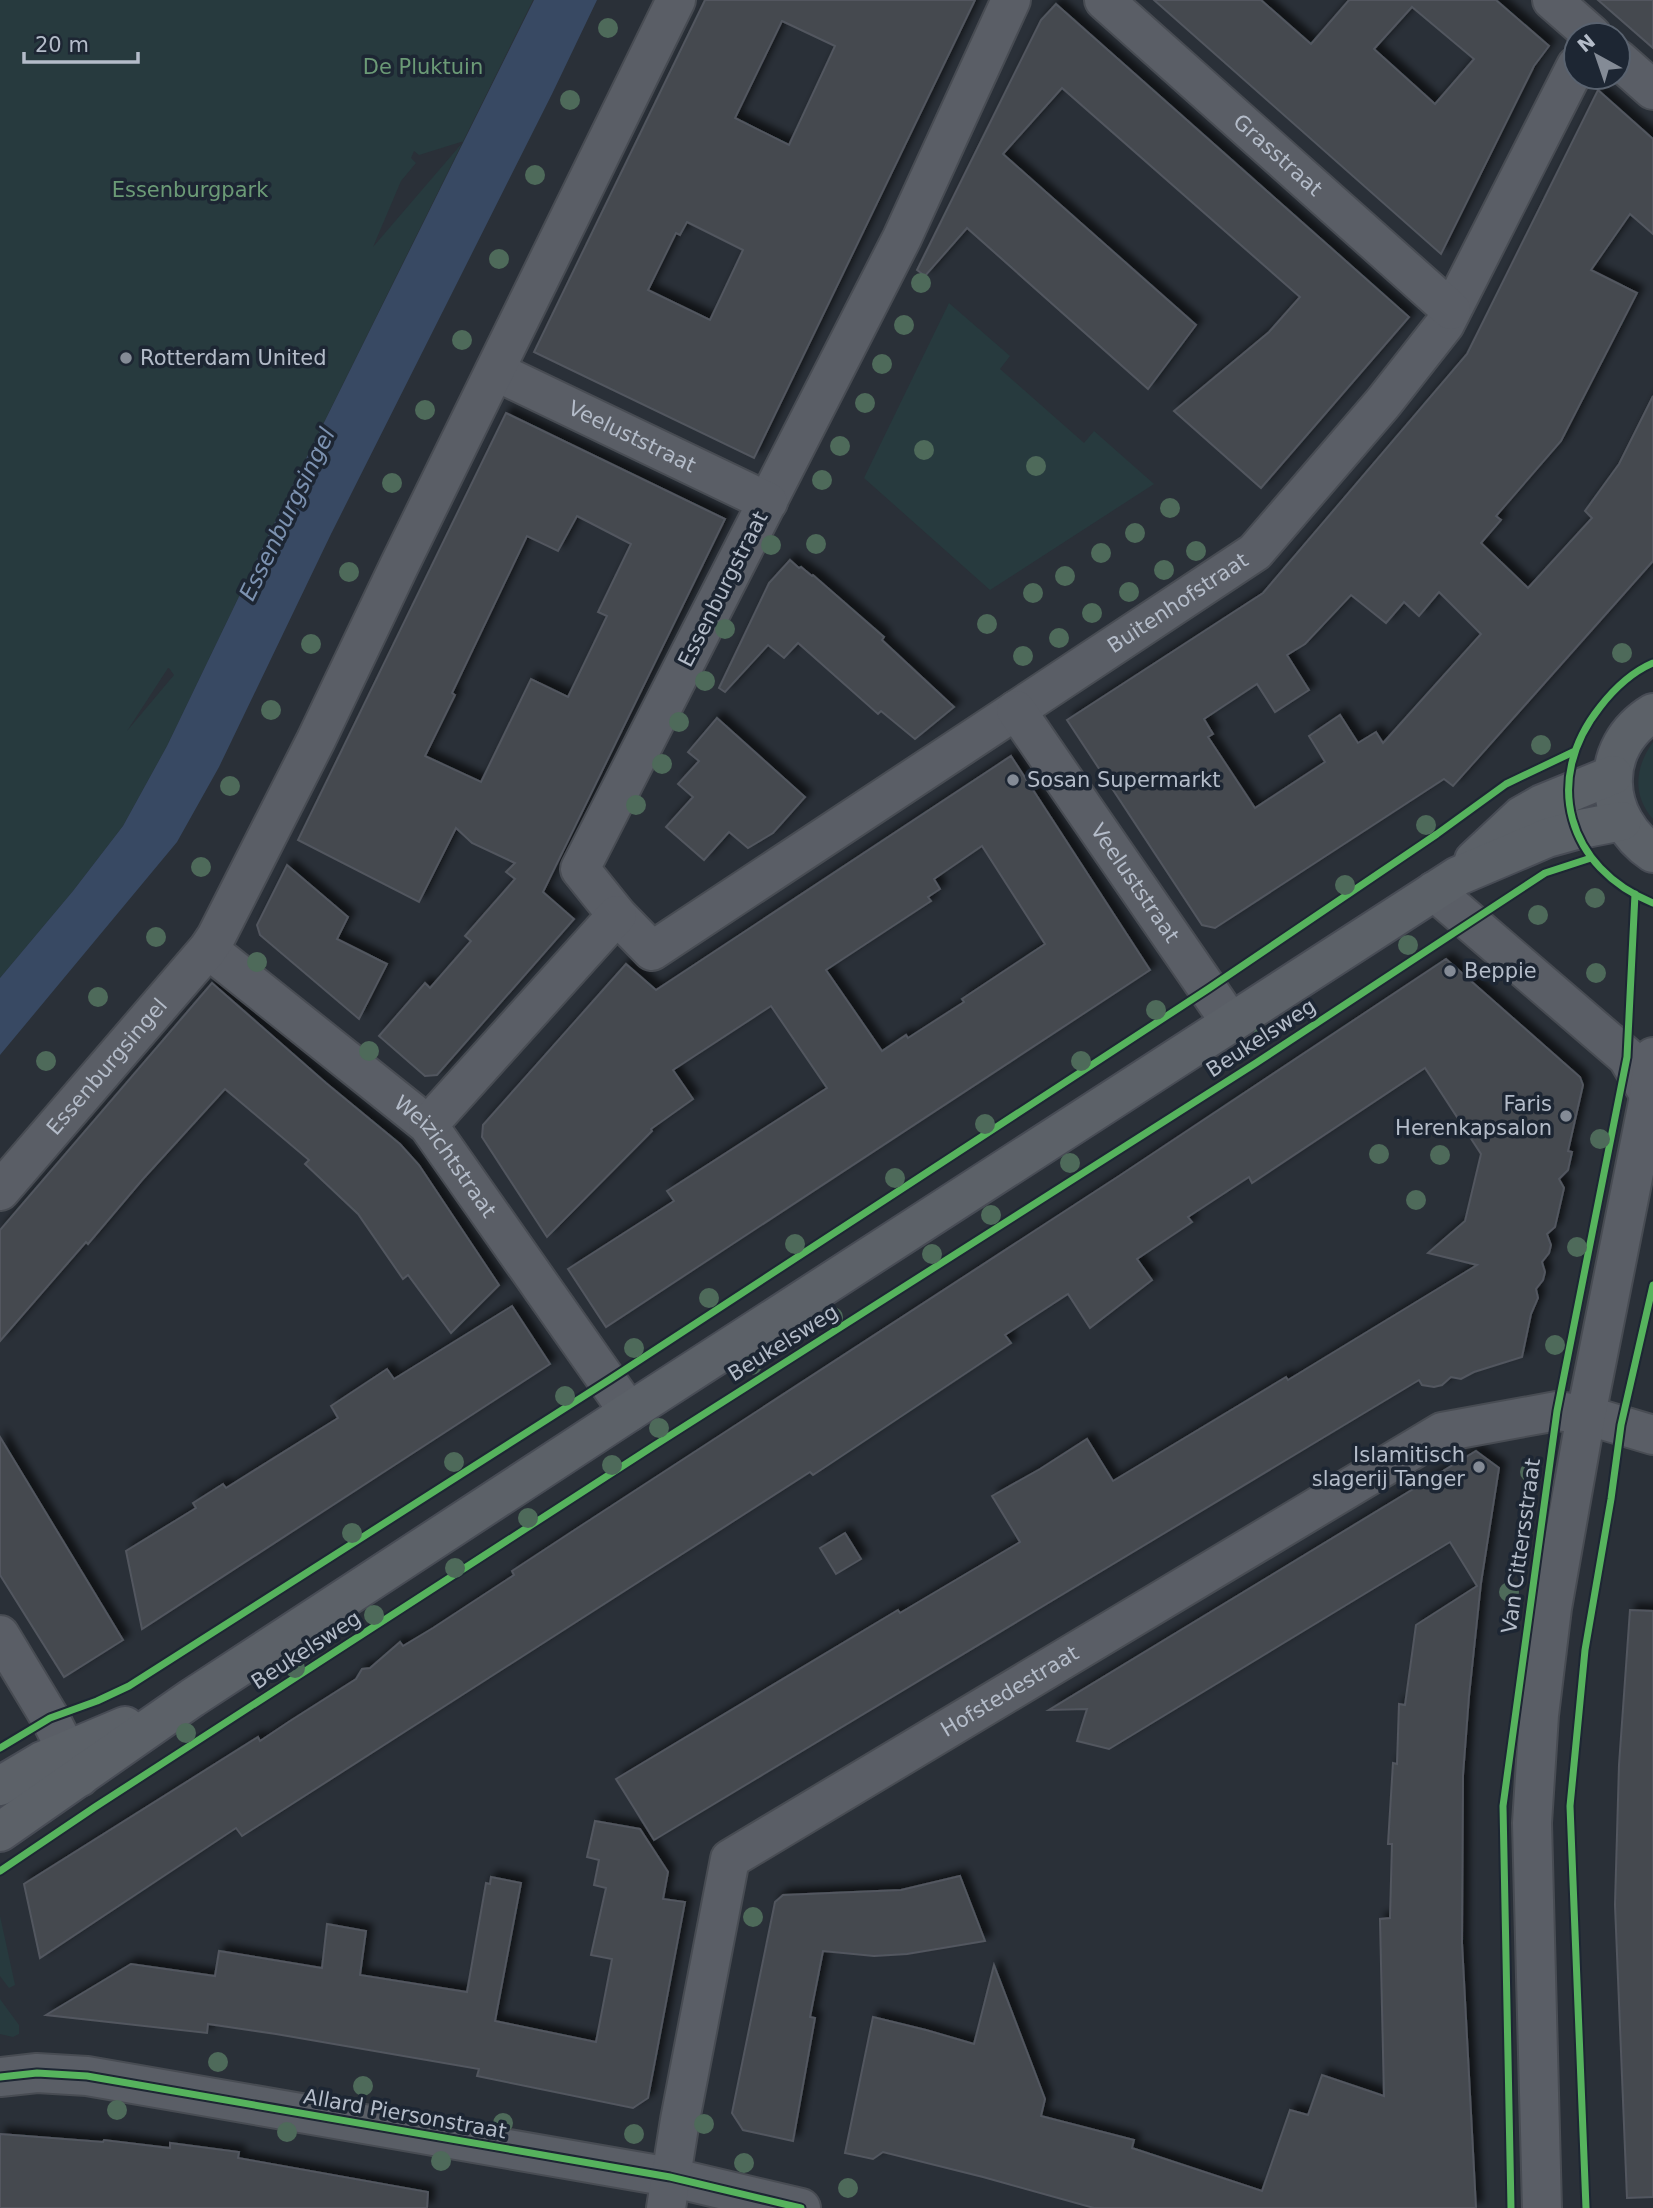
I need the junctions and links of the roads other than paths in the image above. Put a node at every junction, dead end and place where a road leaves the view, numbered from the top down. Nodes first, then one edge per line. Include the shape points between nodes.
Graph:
1 (676, 0) edge
2 (1012, 0) edge
3 (1104, 0) edge
4 (1552, 0) edge
5 (1575, 21) edge
6 (1632, 71) edge
7 (1653, 90) edge
8 (1563, 91) edge
9 (1451, 310) junction
10 (495, 370) junction
11 (768, 502) junction
12 (1016, 710) junction
13 (1653, 713) edge
14 (1613, 775) junction
15 (1622, 821) junction
16 (1653, 853) edge
17 (1446, 884) junction
18 (617, 915) junction
19 (208, 949) junction
20 (1231, 1023) junction
21 (1653, 1057) edge
22 (1652, 1094) edge
23 (428, 1125) junction
24 (0, 1191) edge
25 (629, 1412) junction
26 (1586, 1415) junction
27 (1653, 1434) edge
28 (0, 1635) edge
29 (73, 1764) junction
30 (0, 1786) edge
31 (0, 1832) edge
32 (0, 2062) edge
33 (18, 2075) edge
34 (668, 2193) edge
35 (1544, 2204) edge
36 (801, 2208) edge

1 - 10 street, Essenburgsingel
2 - 11 street, Essenburgstraat via 902,238
3 - 9 street, Grasstraat
4 - 5 street
6 - 7 street
8 - 9 street, Buitenhofstraat
9 - 12 street, Buitenhofstraat via 1383,403 1255,552
10 - 11 street, Veeluststraat
10 - 19 street, Essenburgsingel via 316,740
11 - 18 street, Essenburgstraat via 580,869
12 - 18 street, Buitenhofstraat via 652,951
12 - 20 street, Veeluststraat
13 - 14 main road via 1628,735
14 - 15 main road
14 - 17 main road, Beukelsweg via 1521,816
15 - 16 main road
15 - 17 main road, Beukelsweg via 1547,838
17 - 20 main road, Beukelsweg
17 - 22 street via 1627,1056
18 - 23 street
19 - 23 street, Weizichtstraat
19 - 24 street, Essenburgsingel
20 - 25 main road, Beukelsweg
21 - 22 street, Van Cittersstraat
22 - 26 street, Van Cittersstraat
23 - 25 street, Weizichtstraat
25 - 29 main road, Beukelsweg via 192,1698
26 - 27 street, Hofstedestraat
26 - 34 street, Hofstedestraat via 1557,1411 1442,1432 730,1859
26 - 35 street, Van Cittersstraat via 1552,1608 1532,1823
28 - 29 street
29 - 30 main road, Beukelsweg via 42,1761
29 - 31 main road, Beukelsweg
32 - 33 street, Allard Piersonstraat
33 - 34 street, Allard Piersonstraat via 87,2076
34 - 36 street, Allard Piersonstraat

